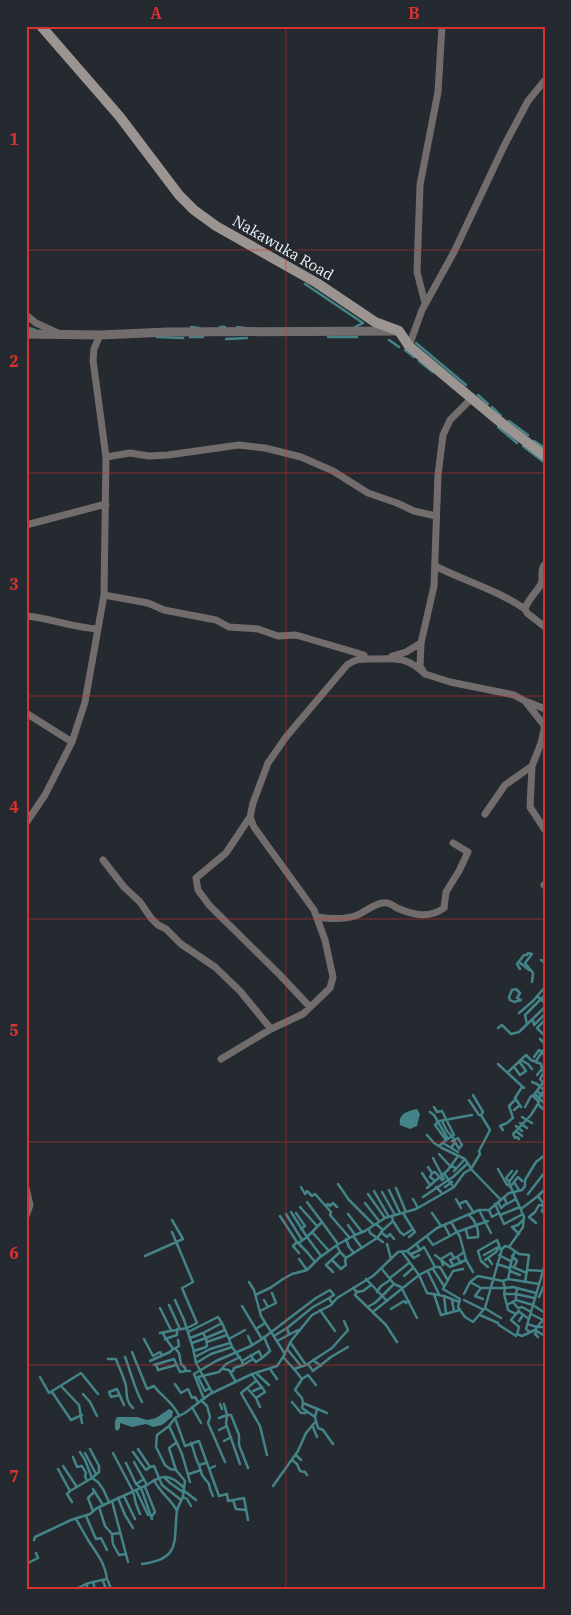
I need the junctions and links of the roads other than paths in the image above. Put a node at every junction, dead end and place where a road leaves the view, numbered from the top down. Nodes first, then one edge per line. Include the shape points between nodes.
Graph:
1 (40, 26) edge
2 (442, 26) edge
3 (545, 80) edge
4 (425, 303) junction
5 (26, 315) edge
6 (399, 332) junction
7 (26, 334) edge
8 (58, 334) junction
9 (120, 334) junction
10 (100, 335) junction
11 (409, 346) junction
12 (94, 350) junction
13 (472, 398) junction
14 (545, 456) edge
15 (106, 457) junction
16 (106, 504) junction
17 (436, 516) junction
18 (26, 525) edge
19 (545, 564) edge
20 (435, 566) junction
21 (104, 595) junction
22 (525, 609) junction
23 (26, 616) edge
24 (545, 627) edge
25 (98, 630) junction
26 (421, 643) junction
27 (386, 658) junction
28 (425, 674) junction
29 (525, 701) junction
30 (545, 709) edge
31 (26, 713) edge
32 (544, 729) edge
33 (72, 742) junction
34 (532, 766) junction
35 (485, 814) dead end
36 (250, 817) junction
37 (26, 823) edge
38 (545, 830) edge
39 (454, 843) dead end
40 (102, 860) dead end
41 (317, 917) junction
42 (331, 920) junction
43 (323, 935) junction
44 (310, 1007) junction
45 (271, 1029) junction
46 (221, 1059) dead end
47 (26, 1188) edge
48 (26, 1216) edge

1 - 6 main road, Nakawuka Road via 120,116 179,195 194,210 222,230 317,283 375,322
2 - 4 street via 438,92 420,185 417,272
3 - 4 street via 528,101 504,144 454,252
4 - 11 street
5 - 8 street
6 - 9 street
6 - 11 main road
7 - 8 street
8 - 10 street
9 - 10 street
9 - 12 street via 102,339
10 - 12 street
11 - 13 main road
12 - 15 street
13 - 14 main road
13 - 17 street via 445,428
15 - 16 street
15 - 17 street via 168,455 239,445 265,448 301,457 333,471 368,494
16 - 18 street
16 - 21 street
17 - 20 street
19 - 22 street via 541,585
20 - 22 street via 493,590
20 - 26 street via 434,586
21 - 25 street
21 - 27 street via 216,620 229,627 296,636 360,655
22 - 24 street
23 - 25 street
25 - 33 street via 84,702
26 - 27 street
26 - 28 street via 420,666
27 - 28 street via 393,657 415,665
27 - 36 street via 360,658 347,664 268,763
28 - 29 street via 514,695
29 - 30 street
29 - 32 street via 539,717
31 - 33 street
32 - 34 street
33 - 37 street via 45,795
34 - 35 street via 505,786
34 - 38 street via 530,807
36 - 41 street
36 - 44 street via 226,853 196,878 198,890
39 - 42 street via 468,852 446,892 444,908 438,912 417,915 386,902 356,915
40 - 45 street via 158,925 215,967
41 - 42 street
41 - 43 street
42 - 43 street via 323,928
43 - 44 street via 333,977 330,988
44 - 45 street via 304,1014
45 - 46 street
47 - 48 street via 30,1205

